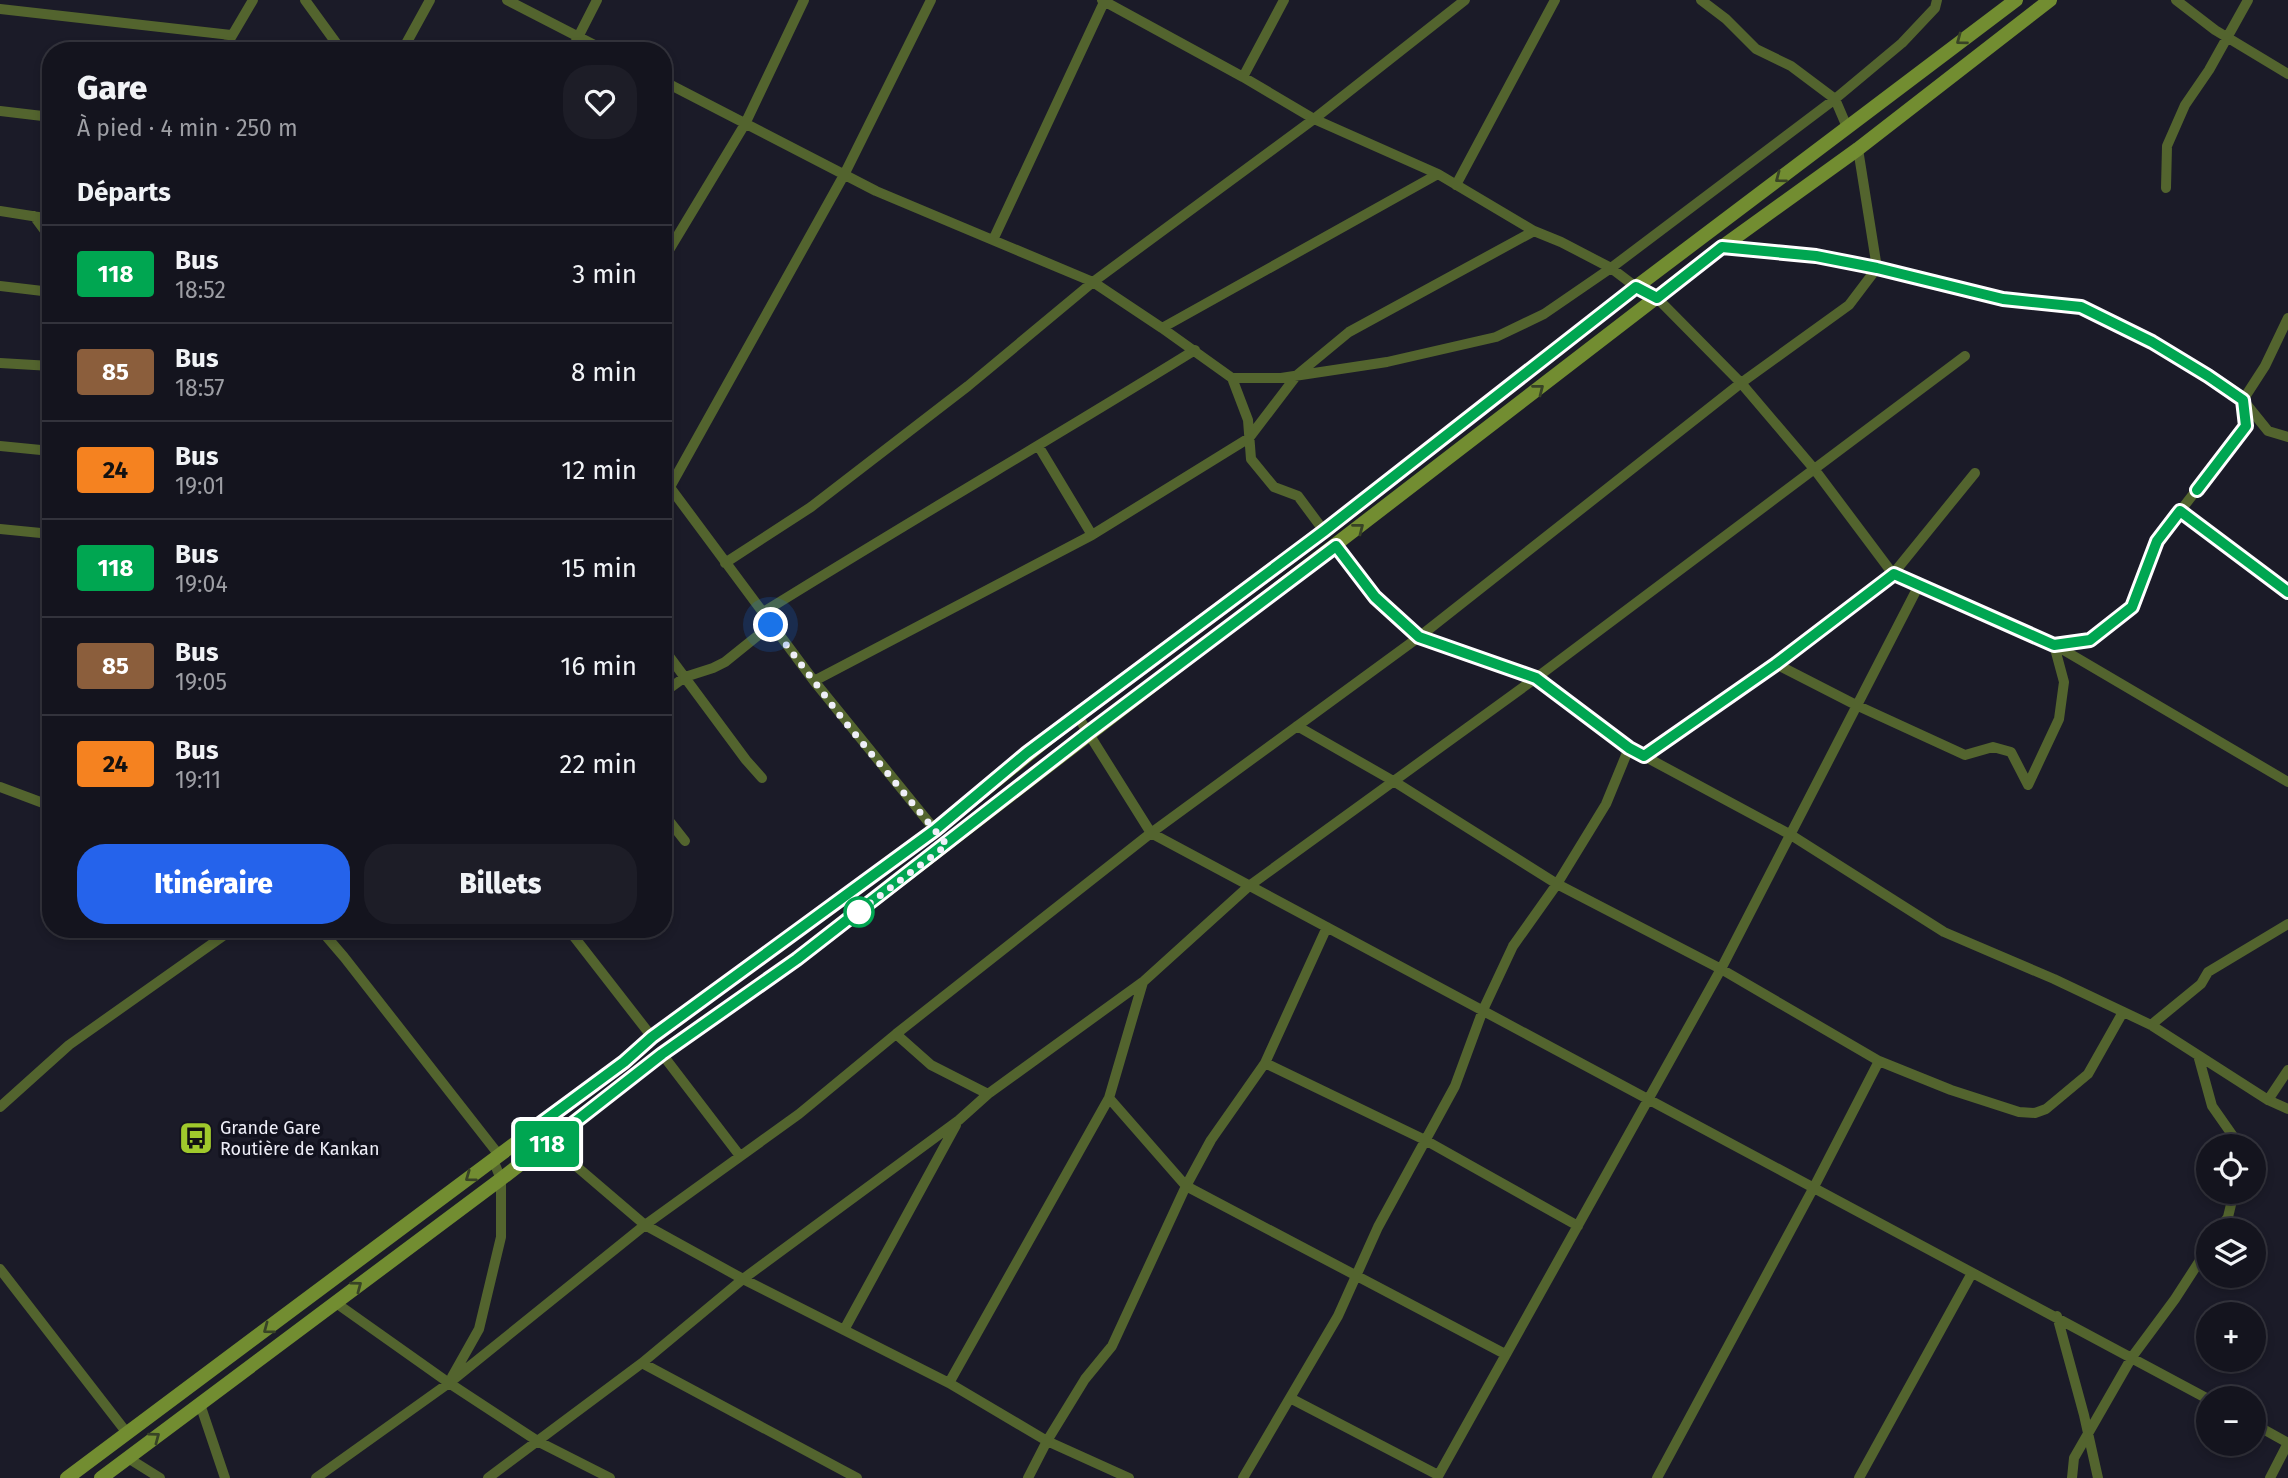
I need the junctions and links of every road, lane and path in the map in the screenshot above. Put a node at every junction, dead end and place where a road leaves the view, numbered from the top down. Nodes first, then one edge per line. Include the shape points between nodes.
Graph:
1 (253, 0) edge
2 (305, 0) edge
3 (430, 0) edge
4 (507, 0) edge
5 (597, 0) edge
6 (804, 0) edge
7 (931, 0) edge
8 (1104, 0) edge
9 (1283, 0) edge
10 (1465, 0) edge
11 (1555, 0) edge
12 (1702, 0) edge
13 (1937, 0) edge
14 (2017, 0) edge
15 (2050, 0) edge
16 (2176, 0) edge
17 (2248, 0) edge
18 (0, 9) edge
19 (231, 35) junction
20 (579, 37) junction
21 (2227, 38) junction
22 (228, 42) edge
23 (335, 42) edge
24 (407, 42) edge
25 (576, 42) edge
26 (589, 42) edge
27 (2288, 74) edge
28 (1242, 77) junction
29 (672, 86) edge
30 (1835, 99) junction
31 (0, 111) edge
32 (42, 116) edge
33 (1314, 119) junction
34 (745, 124) junction
35 (1847, 127) junction
36 (1858, 149) junction
37 (1438, 174) junction
38 (844, 175) junction
39 (1457, 185) junction
40 (2166, 188) dead end
41 (0, 211) edge
42 (34, 216) junction
43 (42, 217) edge
44 (42, 227) edge
45 (1534, 231) junction
46 (993, 240) junction
47 (672, 245) edge
48 (1722, 247) junction
49 (1611, 268) junction
50 (1877, 268) junction
51 (1093, 282) junction
52 (0, 286) edge
53 (1636, 287) junction
54 (42, 291) edge
55 (1657, 298) junction
56 (2288, 318) edge
57 (1162, 328) junction
58 (1195, 350) junction
59 (1965, 356) dead end
60 (0, 363) edge
61 (42, 365) edge
62 (1297, 375) junction
63 (1232, 378) junction
64 (1741, 383) junction
65 (2243, 400) junction
66 (1249, 438) junction
67 (2288, 438) edge
68 (0, 446) edge
69 (1039, 447) junction
70 (42, 450) edge
71 (1815, 470) junction
72 (1975, 473) dead end
73 (672, 483) edge
74 (672, 490) edge
75 (2180, 511) junction
76 (0, 529) edge
77 (1324, 531) junction
78 (42, 533) edge
79 (1091, 535) junction
80 (1336, 546) junction
81 (725, 563) junction
82 (1894, 574) junction
83 (1919, 585) junction
84 (2288, 592) edge
85 (762, 614) junction
86 (771, 625) junction
87 (1419, 637) junction
88 (2054, 645) junction
89 (672, 660) edge
90 (1776, 664) junction
91 (685, 677) junction
92 (1536, 678) junction
93 (814, 681) junction
94 (672, 686) edge
95 (1856, 705) junction
96 (1077, 715) junction
97 (1297, 726) junction
98 (1089, 732) junction
99 (1629, 748) junction
100 (1644, 756) junction
101 (762, 778) dead end
102 (1395, 782) junction
103 (2288, 782) edge
104 (0, 787) edge
105 (42, 803) edge
106 (672, 824) edge
107 (935, 830) junction
108 (1151, 833) junction
109 (1791, 835) junction
110 (685, 841) dead end
111 (947, 845) junction
112 (1557, 884) junction
113 (1249, 886) junction
114 (2288, 924) edge
115 (1327, 927) junction
116 (220, 938) edge
117 (328, 938) edge
118 (575, 938) edge
119 (1721, 969) junction
120 (1143, 982) junction
121 (1483, 1010) junction
122 (2123, 1012) junction
123 (2151, 1025) junction
124 (896, 1034) junction
125 (652, 1037) junction
126 (662, 1054) junction
127 (2198, 1055) junction
128 (1878, 1061) junction
129 (1265, 1063) junction
130 (2288, 1070) edge
131 (988, 1094) junction
132 (1109, 1098) junction
133 (1649, 1098) junction
134 (2268, 1100) junction
135 (0, 1107) edge
136 (2288, 1109) edge
137 (959, 1120) junction
138 (2232, 1134) edge
139 (525, 1135) junction
140 (1425, 1140) junction
141 (543, 1147) junction
142 (740, 1156) junction
143 (496, 1158) junction
144 (501, 1179) junction
145 (1186, 1186) junction
146 (1814, 1187) junction
147 (645, 1225) junction
148 (1578, 1226) junction
149 (2196, 1267) edge
150 (0, 1269) edge
151 (1972, 1273) junction
152 (1356, 1275) junction
153 (743, 1279) junction
154 (4, 1284) edge
155 (336, 1303) junction
156 (2057, 1317) junction
157 (844, 1330) junction
158 (1505, 1354) junction
159 (2132, 1357) junction
160 (642, 1363) junction
161 (449, 1383) junction
162 (949, 1383) junction
163 (2196, 1392) edge
164 (1290, 1398) junction
165 (200, 1404) junction
166 (2266, 1431) edge
167 (127, 1433) junction
168 (2088, 1435) junction
169 (1047, 1441) junction
170 (539, 1442) junction
171 (2288, 1443) edge
172 (128, 1458) junction
173 (1438, 1477) edge
174 (67, 1478) edge
175 (101, 1478) edge
176 (160, 1478) edge
177 (225, 1478) edge
178 (316, 1478) edge
179 (488, 1478) edge
180 (610, 1478) edge
181 (857, 1478) edge
182 (1028, 1478) edge
183 (1129, 1478) edge
184 (1243, 1478) edge
185 (1657, 1478) edge
186 (1859, 1478) edge
187 (2072, 1478) edge
188 (2098, 1478) edge
189 (2270, 1478) edge

1 - 19 street
2 - 23 street
3 - 24 street
4 - 20 street
5 - 20 street
6 - 34 street
7 - 38 street
8 - 28 street
8 - 46 street
9 - 28 street
10 - 33 street
11 - 39 street
12 - 30 street via 1756,49 1791,66
13 - 30 street via 1902,43
14 -> 35 main road
15 - 36 main road
16 - 21 street
17 - 21 street
18 - 19 street
19 - 22 street
20 - 25 street
20 - 26 street
21 - 27 street
21 - 40 street via 2185,105 2167,146
28 - 33 street
29 - 34 street
30 - 35 street
30 - 49 street
31 - 32 street
33 - 37 street
33 - 51 street
34 - 38 street
34 - 47 street
35 -> 53 main road
36 - 48 main road
36 - 50 street
37 - 39 street
37 - 57 street
38 - 46 street
38 - 73 street
39 - 45 street
41 - 42 street
42 - 43 street
42 - 44 street
45 - 49 street
45 - 62 street via 1349,332
46 - 51 street
48 - 50 street via 1816,256
48 - 55 main road
49 - 53 street
49 - 62 street via 1544,314 1496,337 1387,362
50 - 64 street via 1849,304
50 - 65 street via 2003,299 2081,307 2152,342
51 - 57 street
51 - 81 street via 811,507
52 - 54 street
53 - 55 street
53 - 77 main road
55 - 64 street
80 -> 55 main road
56 - 65 street
57 - 58 street
58 - 63 street
58 - 69 street
59 - 71 street
60 - 61 street
62 - 63 street
62 - 66 street
63 - 66 street via 1248,420
64 - 71 street
64 - 87 street
65 - 67 street via 2268,430
65 - 75 street via 2246,426
66 - 77 street via 1251,459 1274,487 1298,496
66 - 79 street
68 - 70 street
69 - 79 street
69 - 85 street
71 - 82 street
71 - 92 street
72 - 82 street
74 - 81 street
75 - 84 street
75 - 88 street via 2157,541 2132,607 2090,640
76 - 78 street
77 - 96 main road
79 - 93 street
80 - 87 street via 1375,597
80 - 98 main road
81 - 85 street
82 - 83 street
82 - 90 street
83 - 88 street
83 - 95 street
85 - 86 street
86 - 91 street via 725,662
86 - 93 street
87 - 92 street
87 - 97 street
88 - 95 street via 2064,682 2059,719 2028,785 2011,752 1993,747 1965,755
88 - 103 street
89 - 91 street
90 - 95 street
90 - 100 street
91 - 94 street
91 - 101 street
92 - 99 street
92 - 102 street
93 - 107 street
95 - 109 street
96 - 98 street
96 - 107 main road
97 - 102 street
97 - 108 street
98 - 108 street
98 - 111 main road
99 - 100 street
99 - 112 street via 1606,804
100 - 109 street
102 - 112 street
102 - 113 street
104 - 105 street
106 - 110 street
107 - 111 main road
107 - 125 main road
108 - 113 street
108 - 124 street
109 - 119 street
109 - 122 street via 1944,932
111 - 126 main road
112 - 119 street
112 - 121 street via 1513,946
113 - 115 street
113 - 120 street
114 - 123 street via 2208,972 2201,984
115 - 121 street
115 - 129 street
116 - 135 street via 69,1045
117 - 143 street
118 - 125 street
119 - 128 street
119 - 133 street
120 - 131 street
120 - 132 street
121 - 133 street
121 - 140 street via 1455,1086
122 - 123 street
122 - 128 street via 2088,1074 2035,1113 1951,1090
123 - 127 street
124 - 131 street via 932,1065
124 - 142 street
125 - 139 main road
126 - 141 main road
126 - 142 street
127 - 134 street
127 - 138 street via 2212,1106
128 - 146 street
129 - 140 street
129 - 145 street via 1211,1140
130 - 134 street
131 - 137 street
132 - 145 street
132 - 162 street
133 - 146 street
133 - 148 street
134 - 136 street
137 - 153 street
137 - 157 street
139 - 141 street
139 - 143 main road
140 - 148 street
140 - 152 street
141 - 144 main road
141 - 147 street via 576,1166
142 - 147 street
143 - 144 street
143 -> 167 main road
155 -> 144 main road
144 - 161 street via 501,1237 479,1329
145 - 152 street
145 - 169 street via 1112,1346 1085,1379
146 - 151 street
146 - 185 street
147 - 153 street
147 - 161 street
148 - 158 street
149 - 159 street
150 - 154 street
151 - 156 street
151 - 186 street
152 - 158 street
152 - 164 street via 1338,1316
153 - 157 street
153 - 160 street
154 - 167 street
155 - 161 street
155 - 165 main road
156 - 159 street
156 - 168 street
157 - 162 street
158 - 173 street
159 - 163 street
159 - 168 street
160 - 170 street
160 - 181 street
161 - 170 street
161 - 178 street
162 - 169 street
164 - 173 street
164 - 184 street
172 -> 165 main road
165 - 177 street
166 - 171 street
167 - 174 main road
168 - 187 street via 2074,1458
168 - 188 street
169 - 182 street
169 - 183 street
170 - 179 street
170 - 180 street
171 - 189 street
172 - 175 main road
172 - 176 street

